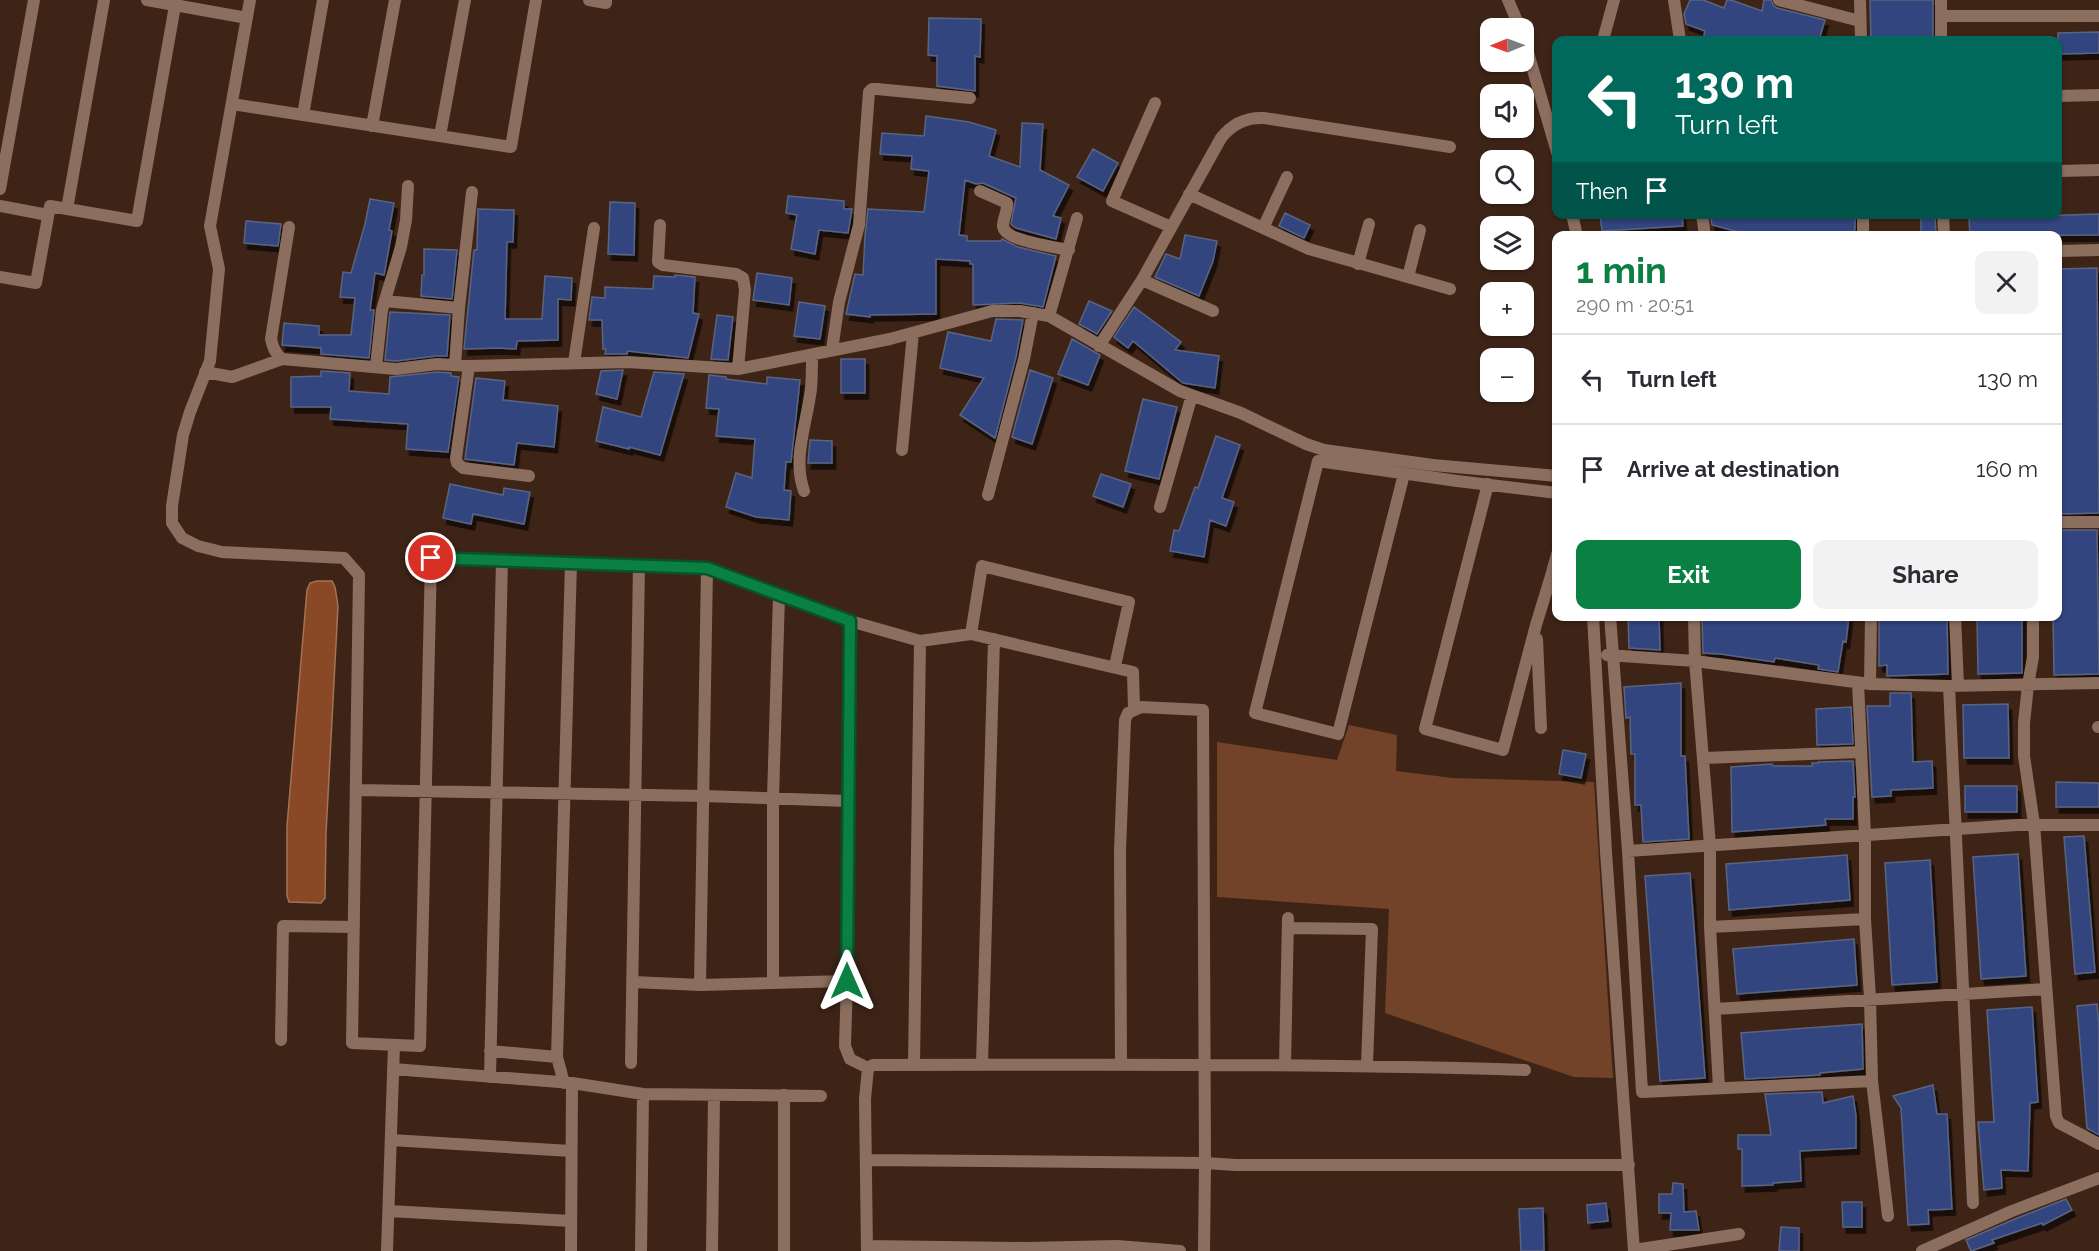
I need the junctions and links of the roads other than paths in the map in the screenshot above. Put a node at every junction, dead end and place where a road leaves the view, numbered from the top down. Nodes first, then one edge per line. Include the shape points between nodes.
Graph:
1 (34, 0) edge
2 (104, 0) edge
3 (147, 0) edge
4 (250, 0) edge
5 (323, 0) edge
6 (395, 0) edge
7 (465, 0) edge
8 (536, 0) edge
9 (589, 0) edge
10 (606, 0) edge
11 (1508, 0) edge
12 (1614, 0) edge
13 (1674, 0) edge
14 (1779, 0) edge
15 (1860, 0) edge
16 (1941, 0) edge
17 (176, 3) edge
18 (1941, 16) junction
19 (2099, 16) edge
20 (247, 18) junction
21 (1516, 18) edge
22 (1860, 21) junction
23 (1604, 36) edge
24 (1679, 36) edge
25 (1860, 36) edge
26 (1941, 36) edge
27 (1534, 72) edge
28 (2099, 95) edge
29 (2062, 96) edge
30 (970, 98) dead end
31 (1155, 103) dead end
32 (232, 104) junction
33 (303, 115) junction
34 (372, 126) junction
35 (1552, 135) edge
36 (440, 136) junction
37 (1450, 147) dead end
38 (2099, 170) edge
39 (2062, 171) edge
40 (1287, 177) dead end
41 (408, 186) dead end
42 (0, 189) edge
43 (980, 190) dead end
44 (472, 192) dead end
45 (1190, 194) junction
46 (0, 206) edge
47 (67, 208) junction
48 (48, 215) junction
49 (1077, 218) dead end
50 (1369, 224) dead end
51 (660, 225) dead end
52 (289, 227) dead end
53 (1171, 227) junction
54 (594, 228) dead end
55 (1263, 228) junction
56 (1420, 230) dead end
57 (1069, 250) junction
58 (2099, 250) edge
59 (2062, 251) edge
60 (1358, 264) junction
61 (0, 277) edge
62 (1408, 277) junction
63 (1142, 280) junction
64 (1449, 289) dead end
65 (385, 302) junction
66 (459, 308) junction
67 (1213, 311) dead end
68 (1033, 313) junction
69 (1049, 316) junction
70 (913, 333) junction
71 (1099, 346) junction
72 (832, 350) junction
73 (812, 356) junction
74 (282, 359) junction
75 (574, 363) junction
76 (455, 365) junction
77 (376, 366) junction
78 (469, 366) junction
79 (738, 369) junction
80 (205, 372) junction
81 (1192, 395) junction
82 (902, 450) dead end
83 (1404, 474) junction
84 (529, 476) dead end
85 (1552, 476) edge
86 (1488, 484) junction
87 (804, 491) dead end
88 (1552, 492) edge
89 (988, 495) dead end
90 (1160, 507) dead end
91 (2062, 522) edge
92 (2099, 522) edge
93 (502, 560) junction
94 (571, 563) junction
95 (639, 566) junction
96 (707, 568) junction
97 (1552, 581) edge
98 (779, 595) junction
99 (850, 621) junction
100 (1593, 621) edge
101 (1610, 621) edge
102 (1694, 621) edge
103 (1870, 621) edge
104 (1955, 621) edge
105 (2033, 621) edge
106 (1536, 625) junction
107 (971, 634) junction
108 (994, 639) junction
109 (920, 641) junction
110 (1595, 654) junction
111 (1613, 655) junction
112 (1695, 661) junction
113 (1115, 666) junction
114 (2099, 683) edge
115 (1864, 684) junction
116 (2028, 685) junction
117 (1953, 686) junction
118 (1134, 709) junction
119 (1541, 728) dead end
120 (1860, 752) junction
121 (1704, 758) junction
122 (357, 790) junction
123 (425, 792) junction
124 (496, 794) junction
125 (565, 795) junction
126 (636, 795) junction
127 (703, 796) junction
128 (773, 799) junction
129 (848, 801) junction
130 (2034, 824) junction
131 (2099, 825) edge
132 (1957, 830) junction
133 (1865, 836) junction
134 (1710, 845) junction
135 (1628, 852) junction
136 (1865, 919) junction
137 (354, 927) junction
138 (1710, 927) junction
139 (847, 981) junction
140 (633, 982) junction
141 (773, 983) junction
142 (700, 985) junction
143 (2045, 989) junction
144 (1964, 994) junction
145 (1870, 998) junction
146 (1715, 1009) junction
147 (281, 1040) dead end
148 (394, 1045) junction
149 (490, 1050) junction
150 (557, 1057) junction
151 (631, 1063) dead end
152 (1205, 1064) junction
153 (914, 1065) junction
154 (982, 1065) junction
155 (1121, 1065) junction
156 (1285, 1065) junction
157 (1367, 1065) junction
158 (868, 1068) junction
159 (393, 1070) junction
160 (1525, 1070) dead end
161 (490, 1077) junction
162 (1872, 1081) junction
163 (568, 1083) junction
164 (1719, 1088) junction
165 (643, 1094) junction
166 (714, 1095) junction
167 (784, 1095) junction
168 (821, 1096) dead end
169 (391, 1140) junction
170 (2099, 1144) edge
171 (571, 1150) junction
172 (867, 1160) junction
173 (1206, 1163) junction
174 (1629, 1165) junction
175 (2099, 1178) edge
176 (1973, 1203) dead end
177 (389, 1211) junction
178 (1888, 1216) dead end
179 (571, 1221) junction
180 (1739, 1234) dead end
181 (951, 1248) edge
182 (1117, 1248) edge
183 (867, 1249) edge
184 (1028, 1250) edge
185 (1634, 1250) edge
186 (387, 1251) edge
187 (571, 1251) edge
188 (641, 1251) edge
189 (712, 1251) edge
190 (783, 1251) edge
191 (1180, 1251) edge
192 (1204, 1251) edge
193 (1922, 1251) edge

1 - 42 street
2 - 47 street
3 - 17 street
4 - 20 street
5 - 33 street
6 - 34 street
7 - 36 street
8 - 36 street via 511,147
9 - 10 street
11 - 21 street
12 - 23 street
13 - 24 street
14 - 22 street
15 - 22 street
16 - 18 street
17 - 20 street
17 - 47 street via 137,221
18 - 19 street
18 - 26 street
20 - 32 street
22 - 25 street
27 - 35 street
28 - 29 street
30 - 72 street via 877,89 869,92 859,225 839,303
31 - 53 street via 1112,201
32 - 33 street
32 - 80 street via 210,226 219,269 210,361
33 - 34 street
34 - 36 street
37 - 45 street via 1253,117 1226,132
38 - 39 street
40 - 55 street
41 - 65 street via 401,247
43 - 57 street via 1007,202 1005,233
44 - 66 street
45 - 53 street
45 - 55 street
46 - 48 street
47 - 48 street via 50,206
48 - 61 street via 36,284
49 - 57 street
50 - 60 street
51 - 79 street via 658,262 743,278
52 - 74 street via 271,339
53 - 63 street
54 - 75 street
55 - 60 street via 1309,249
56 - 62 street
57 - 69 street
58 - 59 street
60 - 62 street
62 - 64 street
63 - 67 street
63 - 71 street
65 - 66 street
65 - 77 street
66 - 76 street
68 - 69 street
68 - 70 street via 992,311
68 - 89 street
69 - 71 street
70 - 72 street
70 - 82 street
71 - 81 street
72 - 73 street
73 - 79 street
73 - 87 street via 811,390 798,463
74 - 77 street
74 - 80 street via 232,377
75 - 78 street
75 - 79 street
76 - 77 street via 396,369
76 - 78 street
78 - 84 street via 457,463 463,468
80 - 122 street via 183,435 172,523 182,538 198,546 222,552 344,558 359,574
81 - 85 street via 1324,450
81 - 90 street
83 - 83 street via 1318,461 1255,713 1338,734
83 - 86 street
86 - 88 street
86 - 106 street via 1425,729 1503,750
91 - 92 street
93 - 94 street
93 - 123 street via 431,558
93 - 124 street
94 - 95 street
94 - 125 street
95 - 96 street
95 - 126 street
96 - 98 street
96 - 127 street
97 - 106 street
98 - 99 street
98 - 128 street
99 - 109 street
99 - 129 street
100 - 110 street
101 - 111 street
102 - 112 street
103 - 115 street
104 - 117 street
105 - 116 street
106 - 119 street
107 - 108 street
107 - 109 street
107 - 113 street via 982,566 1129,602
108 - 113 street
108 - 154 street
109 - 153 street
110 - 111 street
110 - 174 street
111 - 112 street
111 - 135 street
112 - 115 street
112 - 121 street
113 - 118 street via 1133,672
114 - 116 street
115 - 117 street
115 - 120 street
116 - 117 street
116 - 130 street via 2024,756
117 - 132 street via 1953,799
118 - 152 street via 1203,710
118 - 155 street via 1125,720 1120,851
120 - 121 street
120 - 133 street
121 - 134 street
122 - 123 street
122 - 137 street
123 - 124 street
123 - 148 street via 420,1046
124 - 125 street
124 - 149 street
125 - 126 street
125 - 150 street
126 - 127 street
126 - 140 street
127 - 128 street
127 - 142 street
128 - 129 street
128 - 141 street
129 - 139 street
130 - 131 street
130 - 132 street
130 - 143 street
132 - 133 street
132 - 144 street
133 - 134 street
133 - 136 street
134 - 135 street
134 - 138 street
135 - 164 street via 1642,1092
136 - 138 street
136 - 145 street
137 - 147 street via 284,926
137 - 148 street via 352,1043
138 - 146 street
139 - 141 street
139 - 158 street via 845,1046 849,1059
140 - 142 street
140 - 151 street
141 - 142 street
143 - 144 street
143 - 170 street via 2057,1120
144 - 145 street
144 - 176 street
145 - 146 street
145 - 162 street
146 - 164 street
148 - 159 street
149 - 150 street
149 - 161 street
150 - 163 street
152 - 155 street
152 - 156 street
152 - 173 street
153 - 154 street
153 - 158 street
154 - 155 street
156 - 157 street
156 - 157 street via 1288,923 1372,929
157 - 160 street
158 - 172 street
159 - 161 street
159 - 169 street
161 - 163 street
162 - 164 street
162 - 178 street
163 - 165 street
163 - 171 street
165 - 166 street
165 - 188 street
166 - 167 street
166 - 189 street
167 - 168 street
167 - 190 street
169 - 171 street
169 - 177 street
171 - 179 street
172 - 173 street
172 - 183 street
173 - 174 street
173 - 192 street
174 - 185 street
175 - 193 street
177 - 179 street
177 - 186 street
179 - 187 street
180 - 185 street
181 - 183 street
181 - 184 street
182 - 184 street
182 - 191 street

